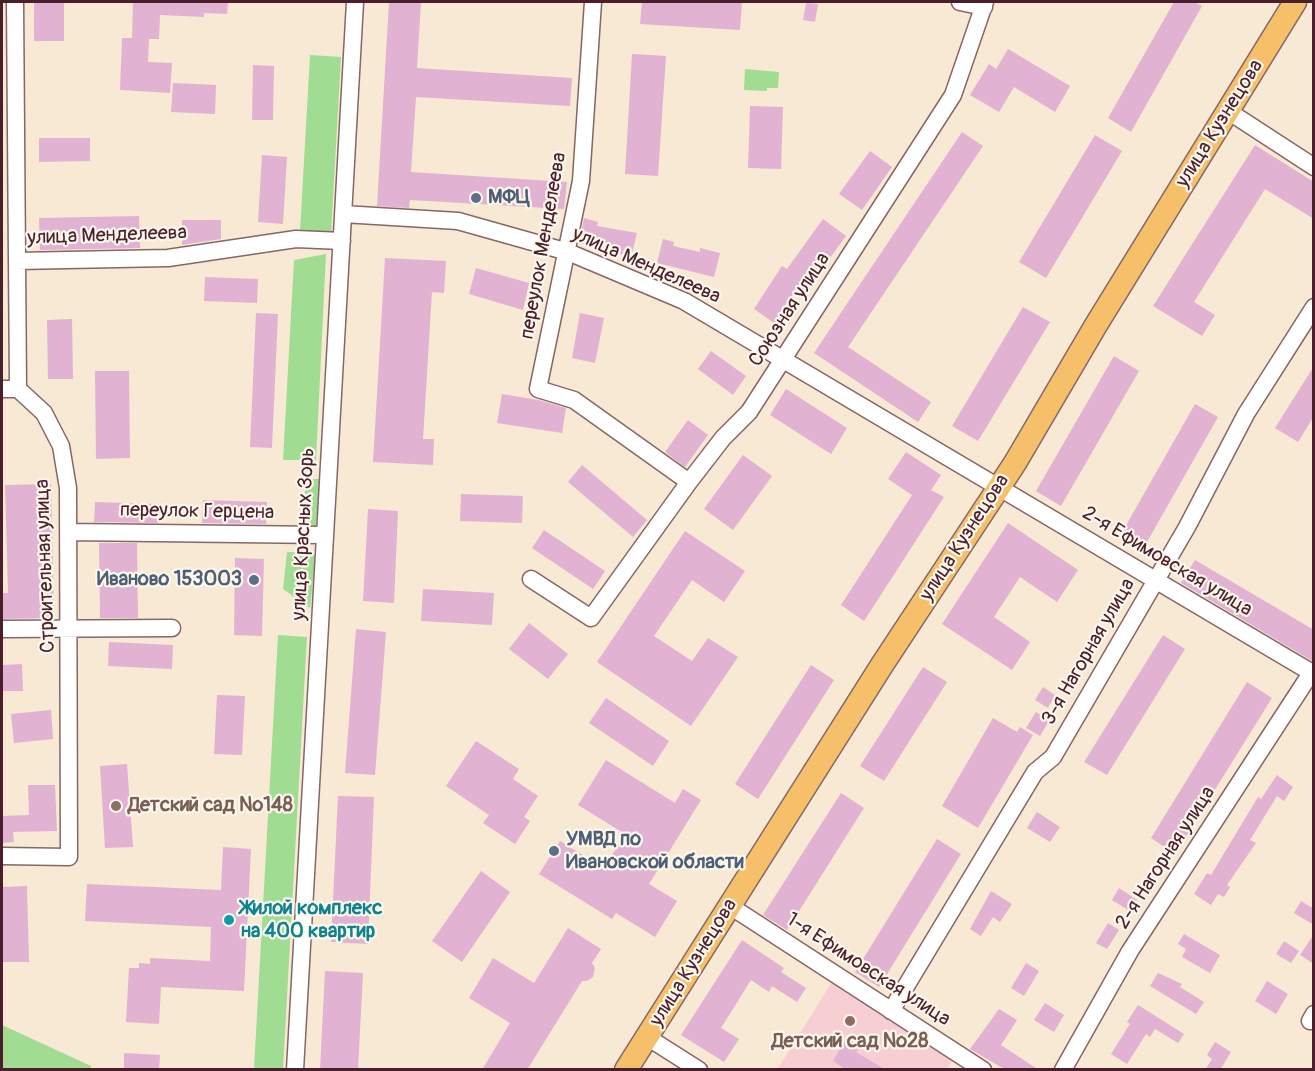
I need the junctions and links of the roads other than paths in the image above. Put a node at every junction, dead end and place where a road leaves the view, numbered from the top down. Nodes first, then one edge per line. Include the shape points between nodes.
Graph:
1 (15, 2) edge
2 (355, 2) edge
3 (593, 2) edge
4 (960, 2) edge
5 (1295, 2) edge
6 (984, 4) edge
7 (1228, 111) junction
8 (1314, 167) edge
9 (9, 177) edge
10 (343, 214) junction
11 (342, 241) junction
12 (568, 252) junction
13 (17, 261) junction
14 (1314, 307) edge
15 (784, 359) junction
16 (10, 389) edge
17 (689, 482) junction
18 (999, 486) junction
19 (69, 532) junction
20 (324, 535) junction
21 (531, 579) dead end
22 (1155, 580) junction
23 (70, 628) junction
24 (172, 628) dead end
25 (2, 629) edge
26 (1312, 674) edge
27 (2, 856) edge
28 (730, 906) junction
29 (891, 1011) junction
30 (647, 1036) junction
31 (295, 1070) edge
32 (626, 1070) edge
33 (699, 1070) edge
34 (983, 1070) edge
35 (1063, 1070) edge

1 - 9 street, Строительная улица
2 - 10 street, улица Красных Зорь
3 - 12 street, переулок Менделеева via 581,181
4 - 6 street
5 - 7 main road, улица Кузнецова
6 - 15 street, Союзная улица via 953,95
7 - 8 street
7 - 18 main road, улица Кузнецова
9 - 13 street, Строительная улица
10 - 11 street, улица Красных Зорь
10 - 12 street, улица Менделеева via 458,221
11 - 13 street, улица Менделеева via 296,239 168,258
11 - 20 street, улица Красных Зорь
12 - 15 street, улица Менделеева via 684,301
12 - 17 street, переулок Менделеева via 538,389 574,400
13 - 16 street, Строительная улица
14 - 22 street, 3-я Нагорная улица via 1246,414
15 - 17 street, Союзная улица via 749,412
15 - 18 street, улица Менделеева
16 - 19 street, Строительная улица via 44,413 61,446 68,488
17 - 21 street, Союзная улица via 591,618
18 - 22 street, 2-я Ефимовская улица
18 - 28 main road, улица Кузнецова
19 - 20 street, переулок Герцена
19 - 23 street, Строительная улица
20 - 31 street, улица Красных Зорь
22 - 26 street, 2-я Ефимовская улица
22 - 29 street, 3-я Нагорная улица via 1053,757 1035,772
23 - 24 street
23 - 25 street
23 - 27 street, Строительная улица via 69,857
26 - 35 street, 2-я Нагорная улица via 1130,951
28 - 29 street, 1-я Ефимовская улица
28 - 30 main road, улица Кузнецова
29 - 34 street, 1-я Ефимовская улица
30 - 32 main road, улица Кузнецова
30 - 33 street

